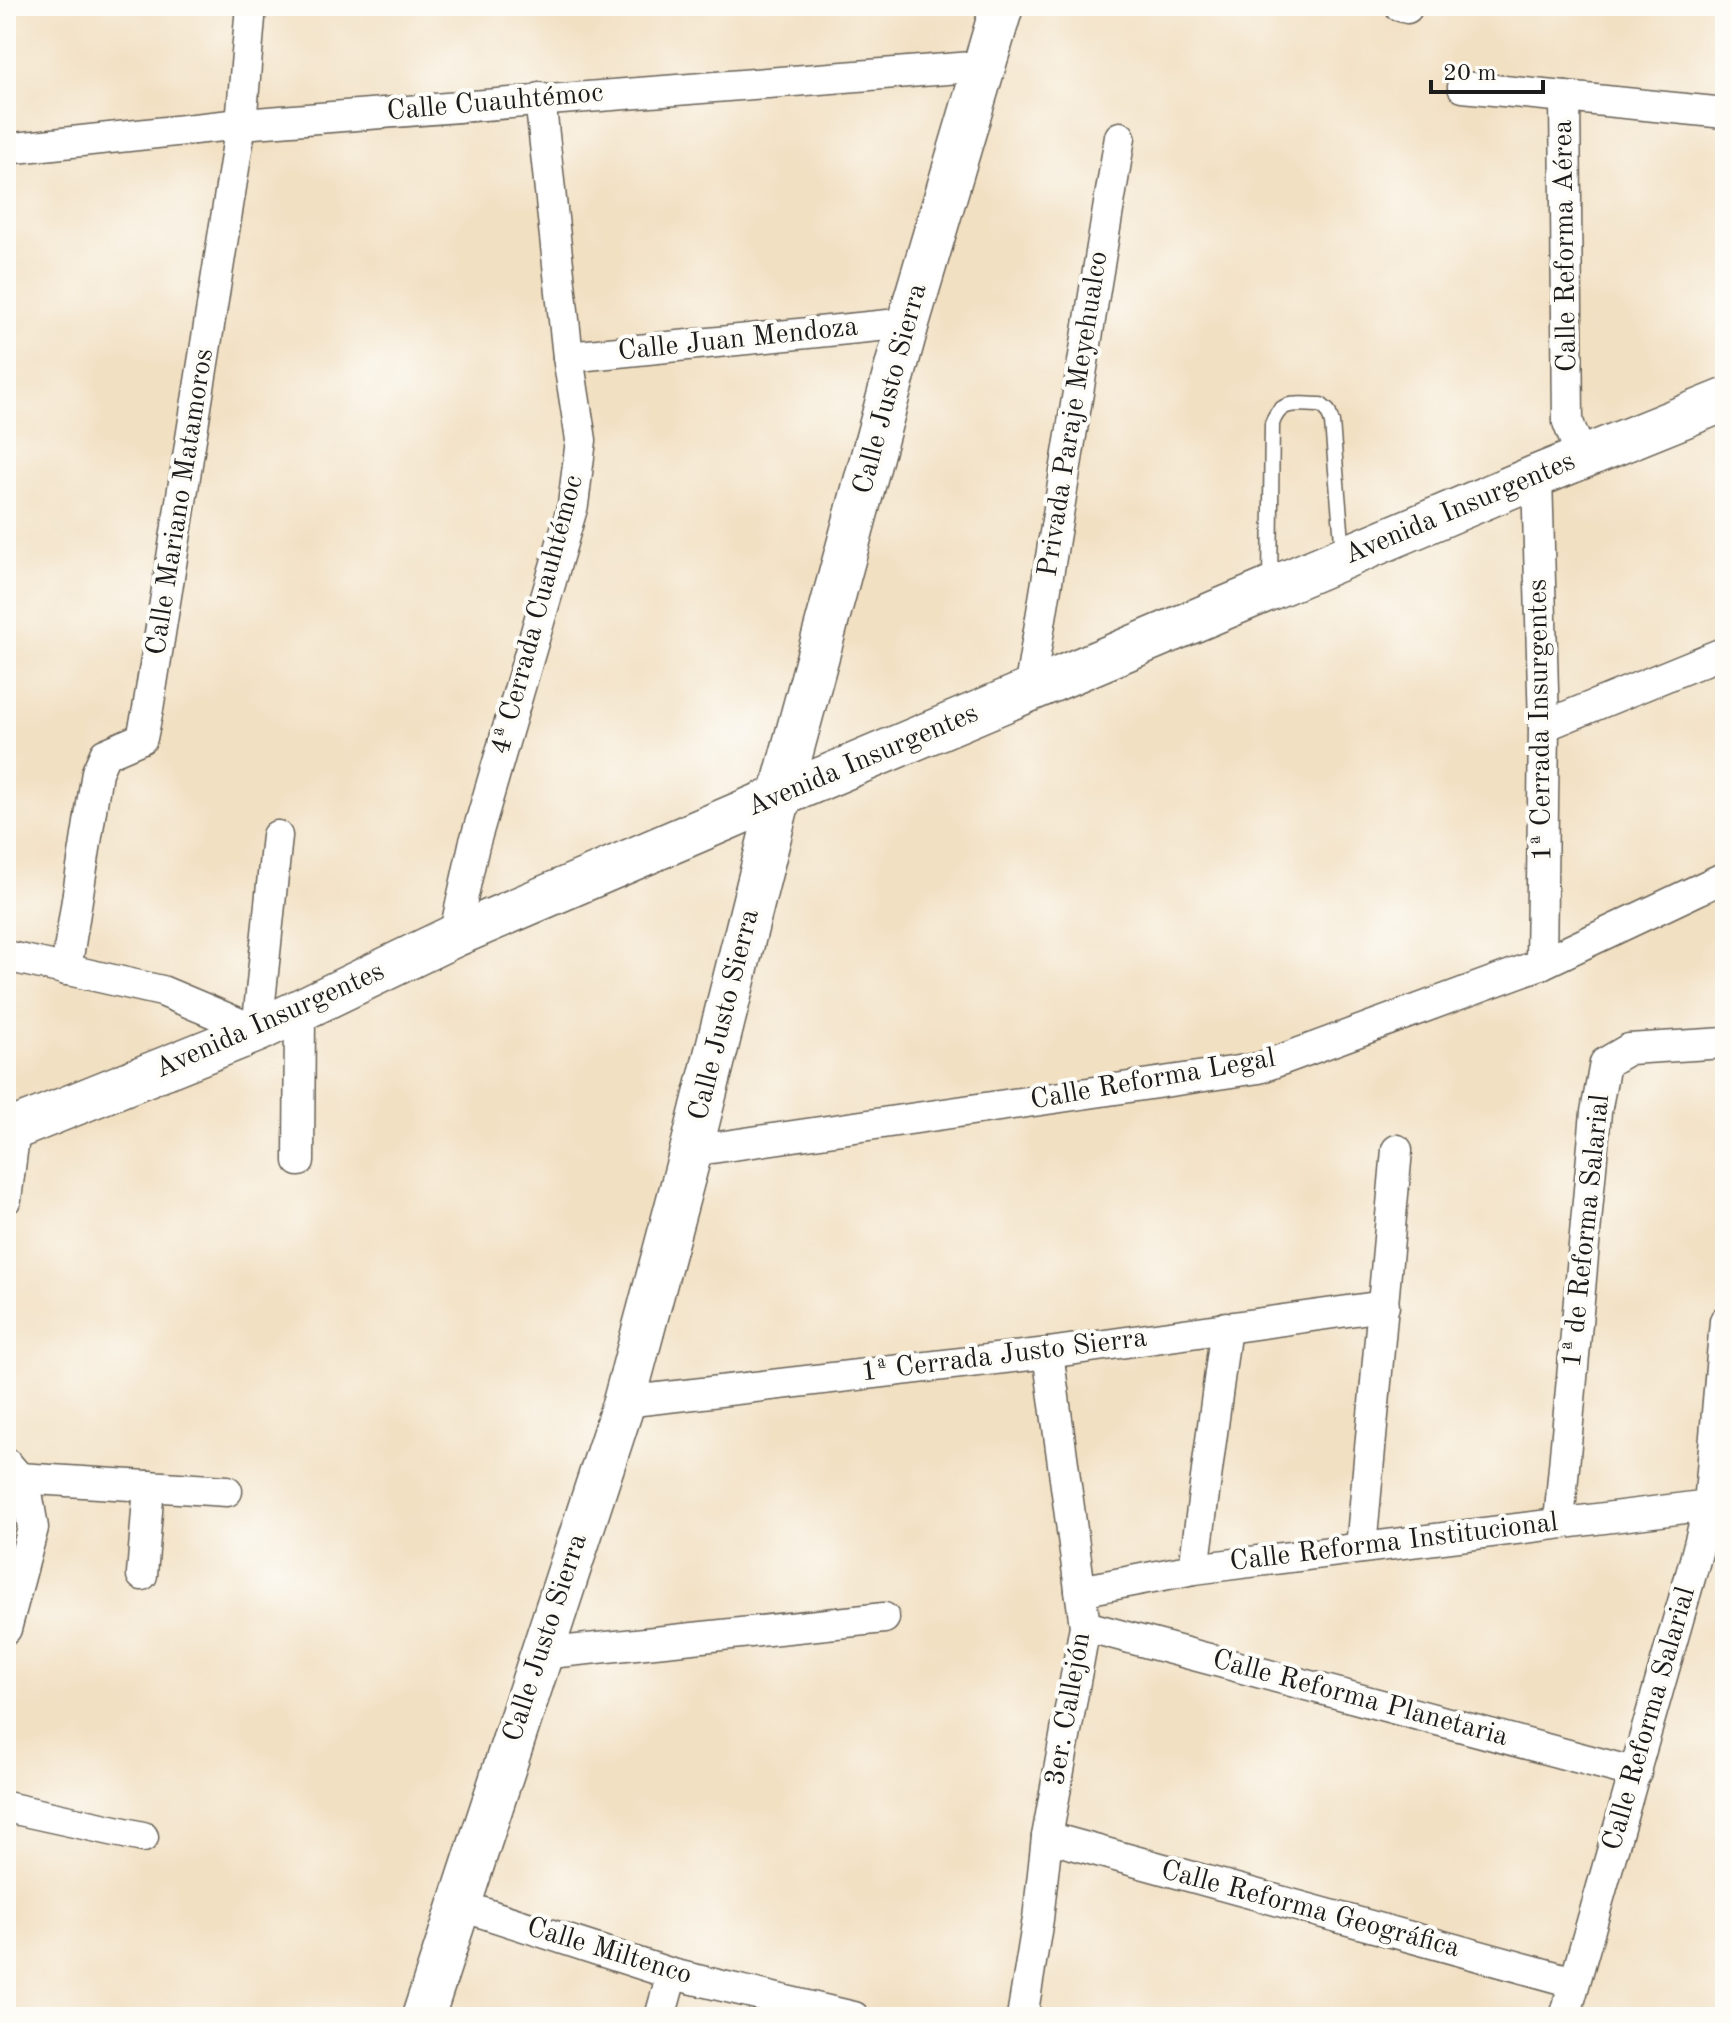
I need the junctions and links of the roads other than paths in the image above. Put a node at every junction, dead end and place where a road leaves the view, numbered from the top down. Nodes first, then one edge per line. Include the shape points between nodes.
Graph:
1 (251, 6) edge
2 (1002, 6) edge
3 (985, 66) junction
4 (1463, 87) dead end
5 (1565, 97) junction
6 (540, 98) junction
7 (1725, 113) edge
8 (241, 124) junction
9 (1120, 137) dead end
10 (6, 149) edge
11 (908, 323) junction
12 (568, 357) junction
13 (1725, 400) edge
14 (1582, 458) junction
15 (1537, 476) junction
16 (1343, 558) junction
17 (1270, 590) junction
18 (1725, 652) edge
19 (1029, 691) junction
20 (1544, 726) junction
21 (780, 796) junction
22 (277, 836) dead end
23 (1725, 877) edge
24 (454, 936) junction
25 (6, 956) edge
26 (1541, 964) junction
27 (66, 970) junction
28 (300, 1012) junction
29 (257, 1031) junction
30 (1725, 1043) edge
31 (10, 1131) edge
32 (1397, 1150) dead end
33 (691, 1151) junction
34 (299, 1161) dead end
35 (6, 1199) edge
36 (1384, 1306) junction
37 (1725, 1321) edge
38 (1226, 1327) junction
39 (1048, 1353) junction
40 (624, 1402) junction
41 (13, 1471) edge
42 (149, 1486) junction
43 (227, 1491) dead end
44 (1709, 1505) junction
45 (1559, 1522) junction
46 (1361, 1548) junction
47 (1194, 1569) junction
48 (142, 1575) dead end
49 (1080, 1591) junction
50 (884, 1618) dead end
51 (1085, 1626) junction
52 (6, 1629) edge
53 (540, 1654) junction
54 (1636, 1773) junction
55 (6, 1807) edge
56 (143, 1837) dead end
57 (1047, 1837) junction
58 (459, 1905) junction
59 (672, 1974) junction
60 (1574, 1982) junction
61 (848, 2016) edge
62 (423, 2017) edge
63 (660, 2017) edge
64 (1022, 2017) edge
65 (1565, 2017) edge

1 - 8 street, Calle Mariano Matamoros
2 - 3 street, Calle Justo Sierra
3 - 6 street, Calle Cuauhtémoc
3 - 11 street, Calle Justo Sierra
4 - 5 street
5 - 7 street, Calle Reforma Aérea
5 - 14 street, Calle Reforma Aérea via 1568,422
6 - 8 street, Calle Cuauhtémoc
6 - 12 street, 4ª Cerrada Cuauhtémoc
8 - 10 street, Calle Cuauhtémoc
8 - 27 street, Calle Mariano Matamoros via 145,724 142,738 105,754 97,772
9 - 19 street, Privada Paraje Meyehualco
11 - 12 street, Calle Juan Mendoza
11 - 21 street, Calle Justo Sierra
12 - 24 street, 4ª Cerrada Cuauhtémoc via 581,440 573,505 474,845
13 - 14 street, Avenida Insurgentes
14 - 15 street, Avenida Insurgentes
15 - 16 street, Avenida Insurgentes
15 - 20 street, 1ª Cerrada Insurgentes
16 - 17 street, Avenida Insurgentes
16 - 17 lane via 1328,411 1321,405 1284,405 1272,424
17 - 19 street, Avenida Insurgentes
18 - 20 street
19 - 21 street, Avenida Insurgentes
20 - 26 street, 1ª Cerrada Insurgentes
21 - 24 street, Avenida Insurgentes
21 - 33 street, Calle Justo Sierra
22 - 29 street
23 - 26 street, Calle Reforma Legal
24 - 28 street, Avenida Insurgentes
25 - 27 street
26 - 33 street, Calle Reforma Legal via 1259,1068
27 - 29 street via 162,991
28 - 29 street, Avenida Insurgentes
28 - 34 street
29 - 31 street, Avenida Insurgentes
30 - 45 street, 1ª de Reforma Salarial via 1629,1049 1605,1063 1596,1112
31 - 35 street
32 - 36 street
33 - 40 street, Calle Justo Sierra
36 - 38 street, 1ª Cerrada Justo Sierra
36 - 46 street
37 - 44 street, Calle Reforma Salarial
38 - 39 street, 1ª Cerrada Justo Sierra
38 - 47 street
39 - 40 street, 1ª Cerrada Justo Sierra
39 - 49 street, 3er. Callejón
40 - 53 street, Calle Justo Sierra
41 - 42 street
41 - 52 street via 28,1498 33,1528
42 - 43 street
42 - 48 street
44 - 45 street, Calle Reforma Institucional
44 - 54 street, Calle Reforma Salarial
45 - 46 street, Calle Reforma Institucional
46 - 47 street, Calle Reforma Institucional
47 - 49 street, Calle Reforma Institucional
49 - 51 street, 3er. Callejón
50 - 53 street
51 - 54 street, Calle Reforma Planetaria
51 - 57 street, 3er. Callejón
53 - 58 street, Calle Justo Sierra
54 - 60 street, Calle Reforma Salarial
55 - 56 street
57 - 60 street, Calle Reforma Geográfica
57 - 64 street, 3er. Callejón
58 - 59 street, Calle Miltenco
58 - 62 street, Calle Justo Sierra
59 - 61 street, Calle Miltenco
59 - 63 street
60 - 65 street, Calle Reforma Salarial

